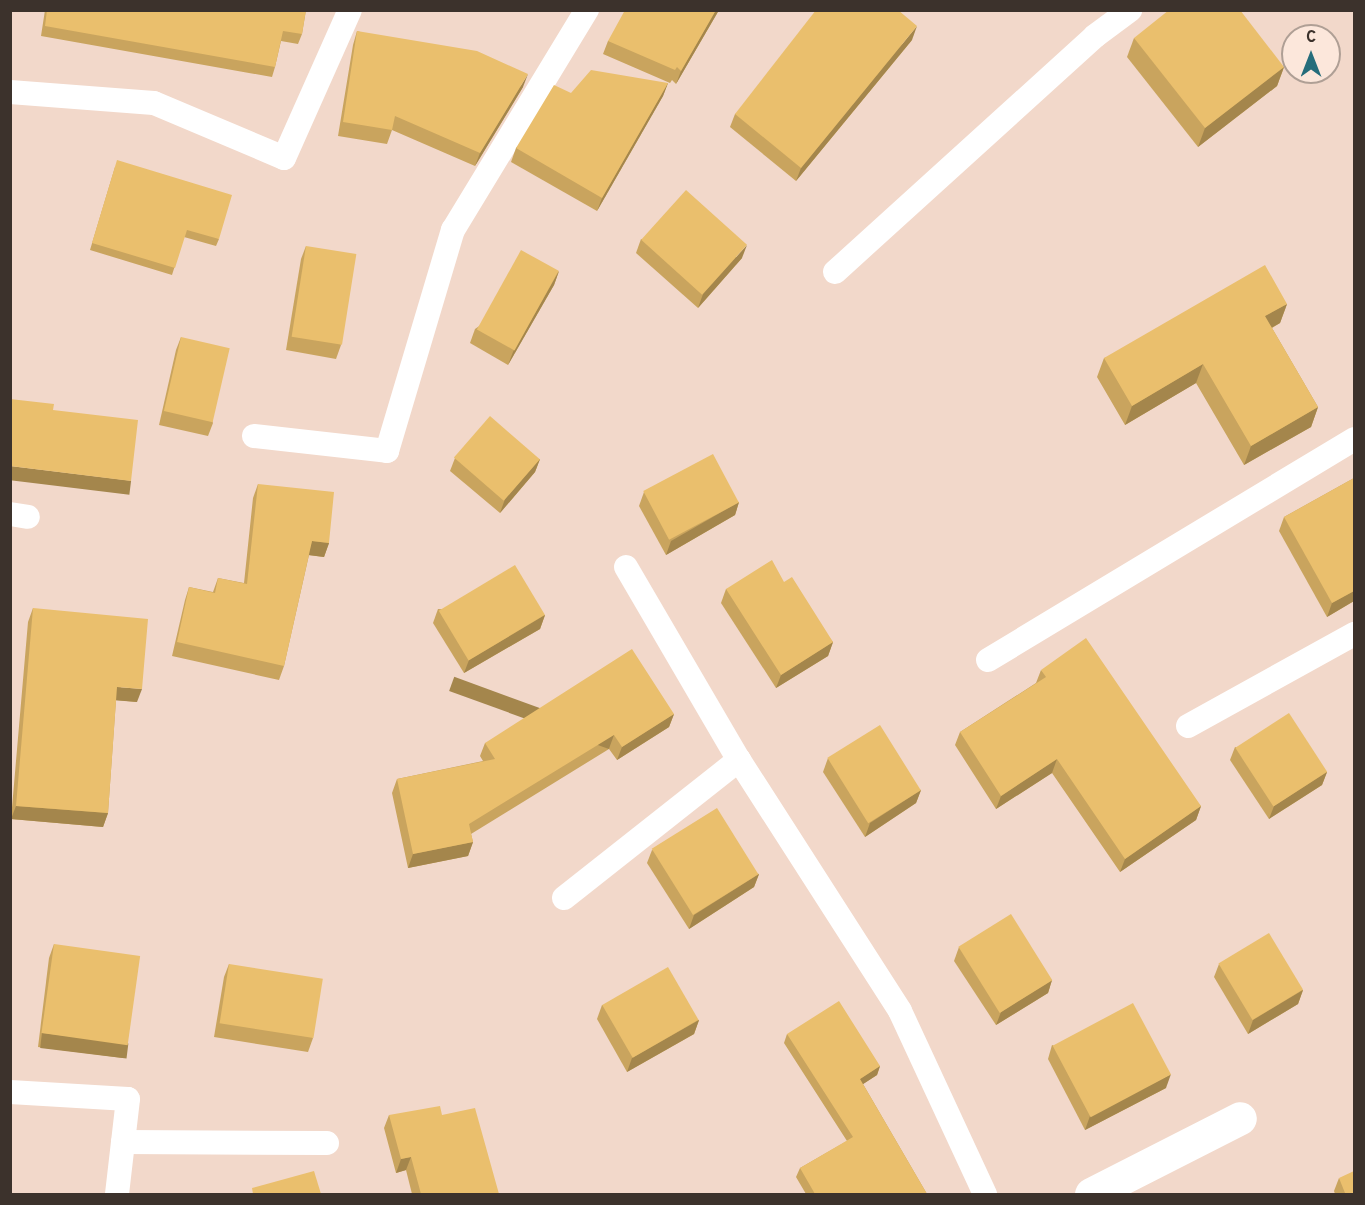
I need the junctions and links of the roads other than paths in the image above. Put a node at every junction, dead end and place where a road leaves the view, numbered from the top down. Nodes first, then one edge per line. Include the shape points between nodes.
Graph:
1 (350, 10) edge
2 (586, 10) edge
3 (1130, 10) edge
4 (10, 92) edge
5 (835, 272) dead end
6 (254, 436) dead end
7 (1354, 439) edge
8 (626, 567) dead end
9 (1354, 634) edge
10 (988, 660) dead end
11 (1188, 726) dead end
12 (739, 760) junction
13 (564, 898) dead end
14 (10, 1092) edge
15 (1240, 1118) dead end
16 (123, 1142) junction
17 (327, 1143) dead end
18 (117, 1194) edge
19 (985, 1194) edge
20 (1091, 1194) edge

1 - 4 lane via 284,158 154,103
2 - 6 lane via 453,230 387,451
3 - 5 lane via 1095,36
7 - 10 lane
8 - 12 lane
9 - 11 lane
12 - 13 lane
12 - 19 lane via 900,1011
14 - 16 lane via 128,1099
15 - 20 street
16 - 17 lane
16 - 18 lane

